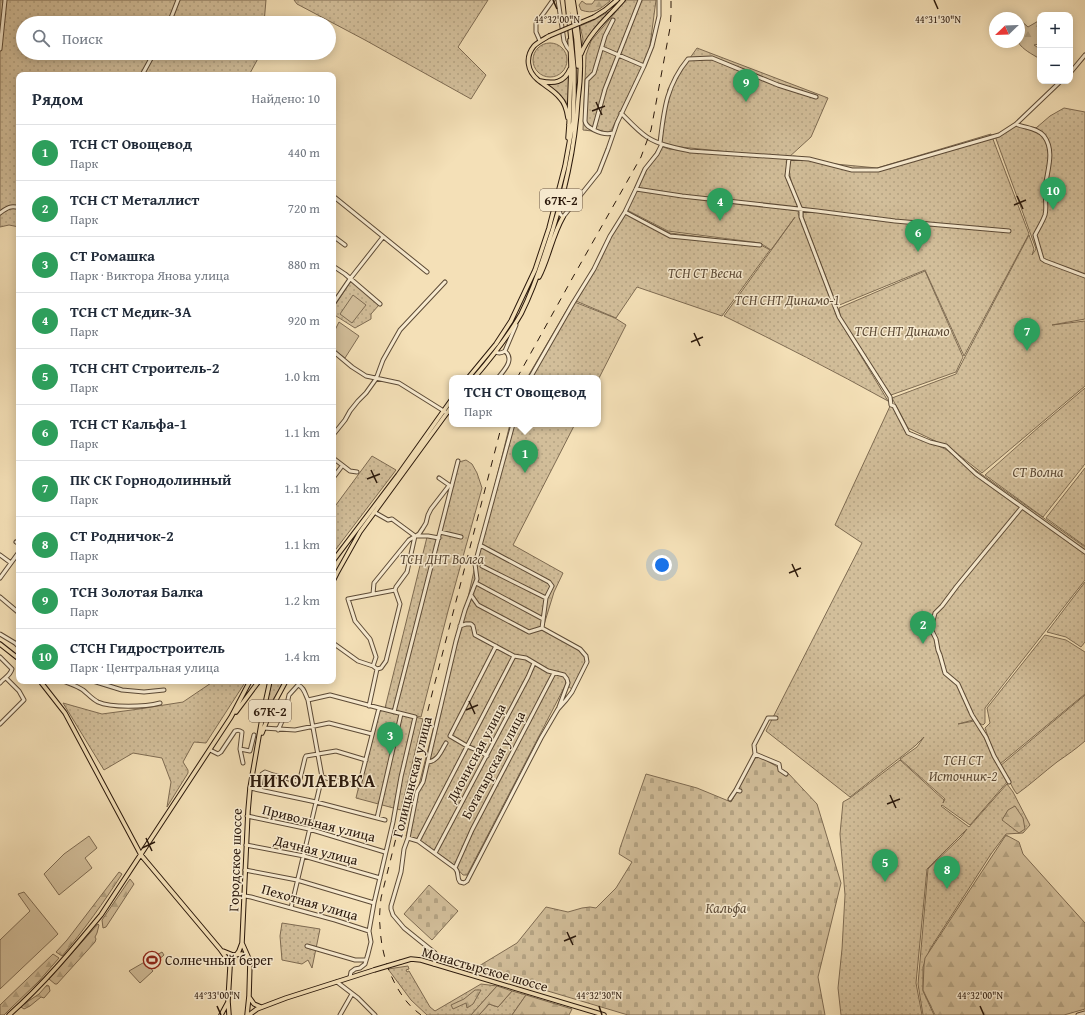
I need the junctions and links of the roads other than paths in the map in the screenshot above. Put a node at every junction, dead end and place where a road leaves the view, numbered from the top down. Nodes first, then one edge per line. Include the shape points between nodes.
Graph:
1 (5, 0) edge
2 (178, 0) edge
3 (553, 0) edge
4 (558, 0) edge
5 (570, 0) edge
6 (613, 0) edge
7 (617, 0) edge
8 (622, 0) edge
9 (640, 0) edge
10 (659, 0) edge
11 (611, 6) junction
12 (171, 16) edge
13 (613, 20) dead end
14 (571, 33) junction
15 (540, 41) junction
16 (602, 48) junction
17 (0, 49) edge
18 (571, 52) junction
19 (580, 55) junction
20 (1085, 55) edge
21 (619, 56) junction
22 (150, 60) edge
23 (571, 66) junction
24 (644, 66) junction
25 (1073, 69) edge
26 (144, 72) edge
27 (538, 80) junction
28 (1058, 84) edge
29 (579, 91) junction
30 (816, 97) dead end
31 (621, 113) junction
32 (1016, 124) junction
33 (569, 125) junction
34 (594, 129) junction
35 (613, 133) junction
36 (661, 144) junction
37 (567, 157) junction
38 (789, 158) junction
39 (636, 189) junction
40 (336, 198) edge
41 (16, 207) edge
42 (559, 208) junction
43 (801, 210) junction
44 (625, 212) junction
45 (0, 213) edge
46 (563, 217) junction
47 (1009, 231) dead end
48 (383, 237) junction
49 (336, 238) edge
50 (346, 245) dead end
51 (760, 245) dead end
52 (336, 268) edge
53 (427, 272) dead end
54 (1085, 276) edge
55 (350, 279) junction
56 (445, 282) dead end
57 (535, 283) junction
58 (336, 300) edge
59 (380, 304) dead end
60 (517, 321) junction
61 (496, 344) junction
62 (505, 351) junction
63 (496, 352) junction
64 (336, 354) edge
65 (470, 375) edge
66 (477, 375) edge
67 (501, 375) edge
68 (532, 375) edge
69 (376, 379) junction
70 (449, 405) edge
71 (449, 409) edge
72 (445, 412) junction
73 (511, 427) edge
74 (336, 432) edge
75 (336, 461) edge
76 (458, 462) dead end
77 (342, 466) junction
78 (357, 472) dead end
79 (336, 474) edge
80 (439, 478) dead end
81 (1022, 507) junction
82 (374, 512) junction
83 (440, 532) junction
84 (415, 536) junction
85 (461, 536) dead end
86 (439, 538) junction
87 (480, 544) junction
88 (1085, 552) edge
89 (0, 555) edge
90 (16, 556) edge
91 (336, 557) edge
92 (11, 563) junction
93 (482, 566) dead end
94 (336, 573) edge
95 (0, 578) edge
96 (476, 583) junction
97 (395, 590) junction
98 (373, 594) junction
99 (471, 595) junction
100 (0, 597) edge
101 (546, 598) junction
102 (16, 610) edge
103 (543, 619) junction
104 (460, 626) junction
105 (542, 628) junction
106 (0, 634) edge
107 (15, 643) edge
108 (0, 644) edge
109 (336, 645) edge
110 (496, 646) junction
111 (514, 656) junction
112 (0, 657) edge
113 (16, 657) edge
114 (534, 663) junction
115 (373, 666) junction
116 (378, 669) junction
117 (554, 673) junction
118 (6, 678) junction
119 (0, 683) edge
120 (42, 684) edge
121 (69, 684) edge
122 (103, 684) edge
123 (248, 684) edge
124 (258, 684) edge
125 (269, 684) edge
126 (284, 684) edge
127 (73, 686) joint
128 (164, 690) dead end
129 (308, 700) junction
130 (160, 703) dead end
131 (369, 706) junction
132 (379, 708) junction
133 (558, 709) junction
134 (394, 712) junction
135 (401, 714) junction
136 (231, 717) junction
137 (776, 718) dead end
138 (0, 724) edge
139 (312, 727) junction
140 (263, 728) junction
141 (278, 730) junction
142 (372, 734) junction
143 (254, 735) dead end
144 (446, 743) dead end
145 (258, 744) junction
146 (467, 746) junction
147 (240, 749) junction
148 (210, 750) junction
149 (317, 754) junction
150 (756, 754) junction
151 (487, 756) junction
152 (366, 760) junction
153 (428, 762) junction
154 (243, 763) dead end
155 (786, 774) dead end
156 (322, 776) junction
157 (1009, 782) dead end
158 (250, 788) junction
159 (260, 790) junction
160 (736, 790) junction
161 (740, 792) dead end
162 (730, 799) dead end
163 (316, 802) junction
164 (247, 816) junction
165 (377, 818) junction
166 (385, 820) dead end
167 (309, 829) junction
168 (408, 838) junction
169 (418, 841) junction
170 (246, 845) junction
171 (385, 852) junction
172 (435, 853) junction
173 (140, 855) junction
174 (303, 856) junction
175 (455, 868) junction
176 (245, 870) junction
177 (380, 878) junction
178 (297, 880) junction
179 (245, 896) junction
180 (374, 903) junction
181 (291, 908) junction
182 (369, 931) junction
183 (242, 943) junction
184 (307, 946) dead end
185 (222, 951) junction
186 (236, 955) junction
187 (249, 959) junction
188 (366, 960) junction
189 (434, 964) junction
190 (230, 967) junction
191 (350, 977) junction
192 (337, 982) junction
193 (352, 994) junction
194 (249, 996) junction
195 (228, 1001) junction
196 (262, 1007) junction
197 (1085, 1013) edge
198 (250, 1014) edge
199 (9, 1015) edge
200 (221, 1015) edge
201 (229, 1015) edge
202 (340, 1015) edge
203 (375, 1015) edge
204 (604, 1015) edge
205 (1078, 1015) edge

1 - 17 street
2 - 12 street
3 - 15 street via 536,24
4 - 18 street via 564,41
5 - 14 main road, 67К-2
5 - 19 main road via 576,19
5 - 29 main road, 67К-2 via 576,39
6 - 11 main road
7 - 11 main road
8 - 19 main road via 589,38
9 - 21 street
10 - 24 street via 659,16
11 - 15 main road, bridge via 594,17
13 - 16 street
14 - 18 main road
14 - 37 main road, 67К-2 via 574,95 573,122
15 - 27 main road via 530,51 528,59 532,74
16 - 21 street
16 - 34 street via 594,73 587,80 586,124
18 - 23 main road
19 - 29 main road
20 - 25 street
21 - 24 street
21 - 34 street via 605,89
22 - 26 street
23 - 27 main road via 567,75 559,81 554,83
23 - 33 main road
24 - 31 street
27 - 33 main road via 561,98
28 - 32 street
29 - 42 main road, 67К-2 via 570,167
30 - 36 street via 778,85 712,58 688,59 672,85 664,113
31 - 35 street
31 - 36 street via 648,138
32 - 38 street via 999,135 878,170 852,170 809,159
32 - 54 street via 1038,130 1049,146 1045,215 1035,235 1042,259
33 - 37 main road
34 - 35 street via 602,134
35 - 46 street via 599,172
36 - 38 street via 690,151
36 - 39 street
37 - 61 main road, 67К-2 via 550,228 535,270 511,321
38 - 43 street via 787,176
39 - 43 street
39 - 44 street
40 - 48 street
41 - 45 street via 8,207
42 - 46 street
42 - 57 main road, 67К-2
43 - 47 street
43 - 81 street via 801,217 839,317 886,390 891,405 894,406 908,433 946,446 976,474
44 - 51 street via 670,236
44 - 68 street
46 - 57 main road via 544,267
48 - 53 street
48 - 55 street
49 - 50 street
52 - 55 street
55 - 58 street
55 - 59 street
56 - 69 street via 400,330 383,360
57 - 60 main road, 67К-2
60 - 62 street
60 - 63 main road, 67К-2
61 - 63 main road
61 - 65 main road, 67К-2
62 - 63 street
62 - 67 street via 509,359 507,368
63 - 66 main road, 67К-2
64 - 69 street via 352,368
69 - 72 street via 399,383
69 - 74 street
70 - 72 main road
71 - 72 main road
72 - 82 main road
72 - 91 main road
73 - 87 street, Голицынская улица
75 - 77 street
76 - 83 street
77 - 78 street via 350,472
77 - 79 street
80 - 84 street via 449,485 431,509 419,534
81 - 88 street
81 - 157 street via 935,613 933,621 929,624 945,673 958,684
82 - 84 street via 388,520 392,519
82 - 94 main road
83 - 85 street
83 - 86 street
84 - 86 street
84 - 97 street via 407,572
84 - 98 street via 374,583
86 - 134 street
87 - 96 street, Голицынская улица via 475,564
87 - 101 street via 549,582 552,586
89 - 92 street
90 - 92 street
92 - 95 street
93 - 101 street
96 - 99 street, Голицынская улица
96 - 103 street
97 - 98 street
97 - 116 street via 400,604 386,661
98 - 115 street via 348,599 355,621 370,639 376,657
99 - 104 street, Голицынская улица
99 - 105 street via 478,605 529,632
100 - 102 street
101 - 103 street
103 - 105 street
104 - 110 street via 471,624 476,635
104 - 153 street, Голицынская улица
105 - 133 street via 580,649 586,656 587,662 572,692
106 - 107 street
108 - 113 main road
109 - 115 street via 358,661
110 - 111 street
110 - 146 street via 450,736
111 - 114 street via 526,658
111 - 146 street
112 - 118 street via 12,669
114 - 117 street
114 - 151 street, Дионисная улица
115 - 116 street
116 - 131 street
117 - 133 street via 564,675 568,683
117 - 175 street, Богатырская улица via 472,830
118 - 119 street
118 - 138 street via 24,700
120 - 173 main road via 65,714
121 - 127 street
122 - 128 street via 122,690
123 - 136 main road
124 - 136 main road
125 - 145 main road, Городское шоссе / 67К-2
126 - 140 main road, 67К-2
127 - 130 street via 108,705
129 - 131 street via 330,695
129 - 139 street
129 - 141 street via 303,688 298,685 290,695
131 - 132 street
132 - 134 street
132 - 142 street
133 - 175 street via 466,882 458,881 458,872
134 - 135 street
135 - 165 street
135 - 171 street via 415,717
136 - 148 main road
137 - 150 street via 768,718 754,745
139 - 141 street
139 - 142 street via 329,723
139 - 149 street
140 - 141 street
140 - 145 main road, 67К-2
142 - 152 street
143 - 147 street via 250,751
144 - 153 street via 436,760
145 - 158 main road, Городское шоссе / 67К-2
146 - 151 street
146 - 169 street
147 - 148 street via 242,732 237,730 221,752 218,754
147 - 154 street
148 - 173 main road
149 - 152 street via 336,751
149 - 156 street
149 - 159 street via 305,757 300,779 297,781 265,772 262,774
150 - 155 street via 779,764 780,770
150 - 160 street
151 - 172 street, Дионисная улица
152 - 156 street via 359,786
153 - 168 street, Голицынская улица via 423,782 417,792
156 - 163 street
158 - 159 street
158 - 164 main road, Городское шоссе / 67К-2
159 - 163 street
160 - 161 street
160 - 162 street
163 - 165 street
163 - 167 street
164 - 167 street, Привольная улица
164 - 170 main road, Городское шоссе / 67К-2
165 - 166 street
167 - 171 street, Привольная улица
167 - 174 street
168 - 169 street
168 - 189 street, Голицынская улица via 391,909 404,928 435,953
169 - 172 street
170 - 174 street, Дачная улица
170 - 176 main road, Городское шоссе / 67К-2
171 - 177 street
172 - 175 street
173 - 185 main road
173 - 199 main road via 82,938 44,981
174 - 177 street, Дачная улица
174 - 178 street
176 - 178 street
176 - 179 main road, Городское шоссе / 67К-2
177 - 180 street
178 - 180 street
178 - 181 street
179 - 181 street, Пехотная улица
179 - 183 main road, Городское шоссе / 67К-2
180 - 182 street
181 - 182 street, Пехотная улица
182 - 188 street via 371,942
183 - 186 main road, Городское шоссе
183 - 187 main road
184 - 188 street via 355,960
185 - 186 main road
185 - 190 main road
186 - 187 main road via 242,954
186 - 190 main road, Городское шоссе via 230,962
187 - 194 main road
188 - 191 street via 360,968 351,972
189 - 191 main road, Монастырское шоссе, bridge via 411,960
189 - 204 main road, Монастырское шоссе
190 - 195 main road
191 - 192 main road, Монастырское шоссе
192 - 193 street
192 - 196 main road, Монастырское шоссе
193 - 202 street
193 - 203 street
194 - 196 main road via 254,1004
194 - 198 main road
195 - 200 main road
195 - 201 main road
196 - 198 main road, Монастырское шоссе
197 - 205 street

